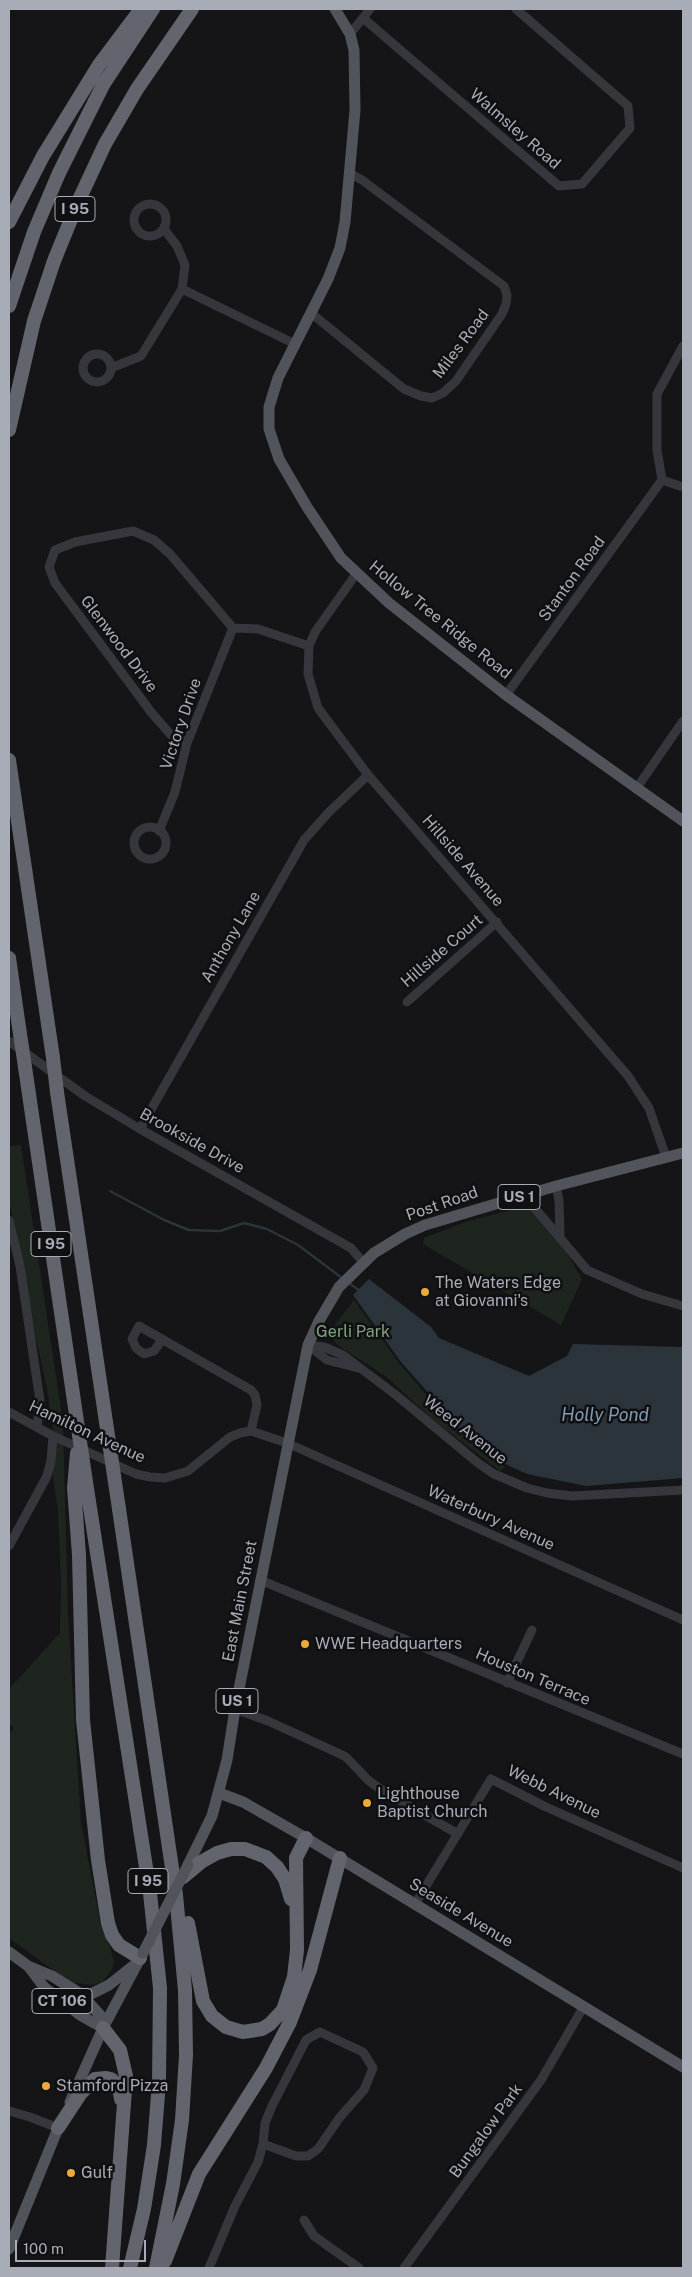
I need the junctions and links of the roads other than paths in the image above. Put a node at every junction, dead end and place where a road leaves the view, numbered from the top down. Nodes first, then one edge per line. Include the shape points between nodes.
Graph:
1 (141, 9) edge
2 (153, 9) edge
3 (192, 9) edge
4 (335, 9) edge
5 (370, 9) edge
6 (516, 9) edge
7 (363, 18) junction
8 (350, 34) junction
9 (349, 174) junction
10 (9, 222) edge
11 (164, 229) dead end
12 (182, 289) junction
13 (9, 306) edge
14 (312, 313) junction
15 (295, 344) junction
16 (683, 346) edge
17 (111, 368) dead end
18 (9, 430) edge
19 (662, 480) junction
20 (683, 487) edge
21 (356, 574) junction
22 (232, 628) junction
23 (309, 646) junction
24 (506, 695) junction
25 (683, 720) edge
26 (188, 742) junction
27 (9, 760) edge
28 (368, 774) junction
29 (636, 789) junction
30 (683, 821) edge
31 (159, 831) dead end
32 (497, 922) junction
33 (9, 958) edge
34 (407, 1002) dead end
35 (14, 1037) edge
36 (140, 1129) junction
37 (683, 1153) edge
38 (666, 1157) junction
39 (556, 1186) junction
40 (527, 1195) junction
41 (9, 1220) edge
42 (560, 1236) junction
43 (9, 1262) edge
44 (360, 1264) junction
45 (20, 1266) junction
46 (683, 1306) edge
47 (162, 1340) dead end
48 (308, 1345) junction
49 (9, 1412) edge
50 (37, 1427) junction
51 (251, 1431) junction
52 (79, 1435) junction
53 (52, 1436) junction
54 (287, 1443) junction
55 (683, 1490) edge
56 (9, 1546) edge
57 (260, 1580) junction
58 (683, 1620) edge
59 (532, 1630) dead end
60 (508, 1683) junction
61 (235, 1709) junction
62 (155, 1750) junction
63 (683, 1754) edge
64 (219, 1793) junction
65 (458, 1834) junction
66 (306, 1838) junction
67 (340, 1858) junction
68 (683, 1868) edge
69 (186, 1871) junction
70 (415, 1904) junction
71 (297, 1935) junction
72 (9, 1952) edge
73 (140, 1958) junction
74 (28, 1966) junction
75 (52, 1976) junction
76 (44, 1987) junction
77 (84, 1997) junction
78 (584, 2006) junction
79 (103, 2028) junction
80 (683, 2067) edge
81 (9, 2111) edge
82 (58, 2128) junction
83 (263, 2144) junction
84 (120, 2152) junction
85 (304, 2220) dead end
86 (9, 2249) edge
87 (112, 2268) edge
88 (130, 2268) edge
89 (156, 2268) edge
90 (162, 2268) edge
91 (209, 2268) edge
92 (359, 2268) edge
93 (404, 2268) edge

1 - 10 highway via 94,74 43,156
2 - 13 highway, I 95 via 103,85 73,144 34,232
3 - 18 highway, I 95 via 125,109 78,202 36,314
4 - 8 main road, Hollow Tree Ridge Road
5 - 7 street
6 - 7 street, Walmsley Road via 628,106 630,128 582,184 559,186
7 - 8 street
8 - 9 main road, Hollow Tree Ridge Road via 355,70
9 - 14 main road, Hollow Tree Ridge Road via 340,248
9 - 14 street, Miles Road via 362,180 504,286 506,304 456,381 432,398 404,389
11 - 12 street via 177,246 185,265
12 - 15 street
12 - 17 street via 141,356
14 - 15 main road, Hollow Tree Ridge Road
15 - 21 main road, Hollow Tree Ridge Road via 278,378 270,405 269,429 279,459 307,507 341,558
16 - 19 street via 657,394 657,450
19 - 20 street
19 - 24 street, Stanton Road
21 - 23 street, Hillside Avenue via 315,632
21 - 24 main road, Hollow Tree Ridge Road via 430,637
22 - 23 street via 258,629
22 - 26 street, Victory Drive
22 - 26 street, Glenwood Drive via 170,554 154,540 133,531 75,542 54,550 49,567 55,583 151,712 171,735
23 - 28 street, Hillside Avenue via 308,674 318,708
24 - 29 main road, Hollow Tree Ridge Road
25 - 29 street
26 - 31 street, Victory Drive via 175,792
27 - 62 highway, I 95, bridge
28 - 32 street, Hillside Avenue
28 - 36 street, Anthony Lane via 304,840
29 - 30 main road, Hollow Tree Ridge Road
32 - 34 street, Hillside Court
32 - 38 street, Hillside Avenue via 628,1076 652,1116
33 - 35 highway, I 95
35 - 36 street, Brookside Drive via 85,1096
35 - 52 highway, I 95, bridge via 25,1067
36 - 44 street, Brookside Drive via 351,1248
37 - 38 main road, Post Road / US 1
38 - 39 main road, Post Road / US 1
39 - 40 main road, Post Road / US 1
39 - 42 street
40 - 42 street
40 - 44 main road, Post Road / US 1 via 425,1225
41 - 45 street
42 - 46 street via 581,1264 593,1274
43 - 45 street
44 - 48 main road, East Main Street / US 1 via 339,1287
45 - 50 street via 40,1401
47 - 51 street via 253,1392 257,1405
48 - 54 main road, East Main Street / US 1
48 - 55 street, Weed Avenue via 343,1355 478,1463 526,1488 572,1496
49 - 50 street, Hamilton Avenue
50 - 53 street, Hamilton Avenue
51 - 53 street, Hamilton Avenue via 230,1437 188,1471 165,1478 136,1474
51 - 54 street
52 - 73 highway, bridge via 74,1488 79,1548 83,1720 99,1869 112,1934 119,1945
52 - 88 highway, I 95, bridge via 150,1893 160,1988 160,2067 154,2146
53 - 56 street via 47,1476
54 - 57 main road, East Main Street / US 1
54 - 58 street, Waterbury Avenue
57 - 60 street, Houston Terrace
57 - 61 main road, East Main Street / US 1
59 - 60 street
60 - 63 street, Houston Terrace
61 - 64 main road, East Main Street / US 1
61 - 65 street via 346,1757 383,1791
62 - 71 highway via 201,1992 207,2009 219,2023 235,2030 251,2031 262,2029 278,2018 288,2001 294,1977
62 - 89 highway, I 95 via 180,1926 186,2023 179,2144
64 - 66 main road, Seaside Avenue via 242,1802
64 - 69 main road, East Main Street / US 1 via 212,1816
65 - 68 street, Webb Avenue via 491,1779
65 - 70 street, Webb Avenue
66 - 67 main road, Seaside Avenue
66 - 71 highway via 296,1858
67 - 70 main road, Seaside Avenue
67 - 90 highway via 310,1970 294,2014 266,2068 198,2174
69 - 71 highway via 224,1851 245,1849 259,1853 272,1861 285,1879
69 - 73 main road, East Main Street / US 1, bridge
70 - 78 main road, Seaside Avenue
72 - 74 main road, CT 106
73 - 77 main road via 109,1985
73 - 79 main road, East Main Street / US 1
74 - 75 main road, CT 106
74 - 76 main road, CT 106
75 - 76 main road
75 - 77 main road, CT 106
76 - 79 main road, CT 106
77 - 79 main road, CT 106 via 100,2015
78 - 80 main road, Seaside Avenue
78 - 93 street, Bungalow Park via 541,2080
79 - 82 main road, East Main Street / US 1
79 - 84 highway via 120,2050 125,2067
81 - 82 street
82 - 84 highway via 90,2082 100,2078 111,2079 120,2092
82 - 86 main road, East Main Street / US 1
83 - 83 street via 268,2113 306,2040 320,2032 363,2052 372,2068 368,2083 318,2149 302,2157
83 - 91 street via 258,2162
84 - 87 highway
85 - 92 street via 314,2236

